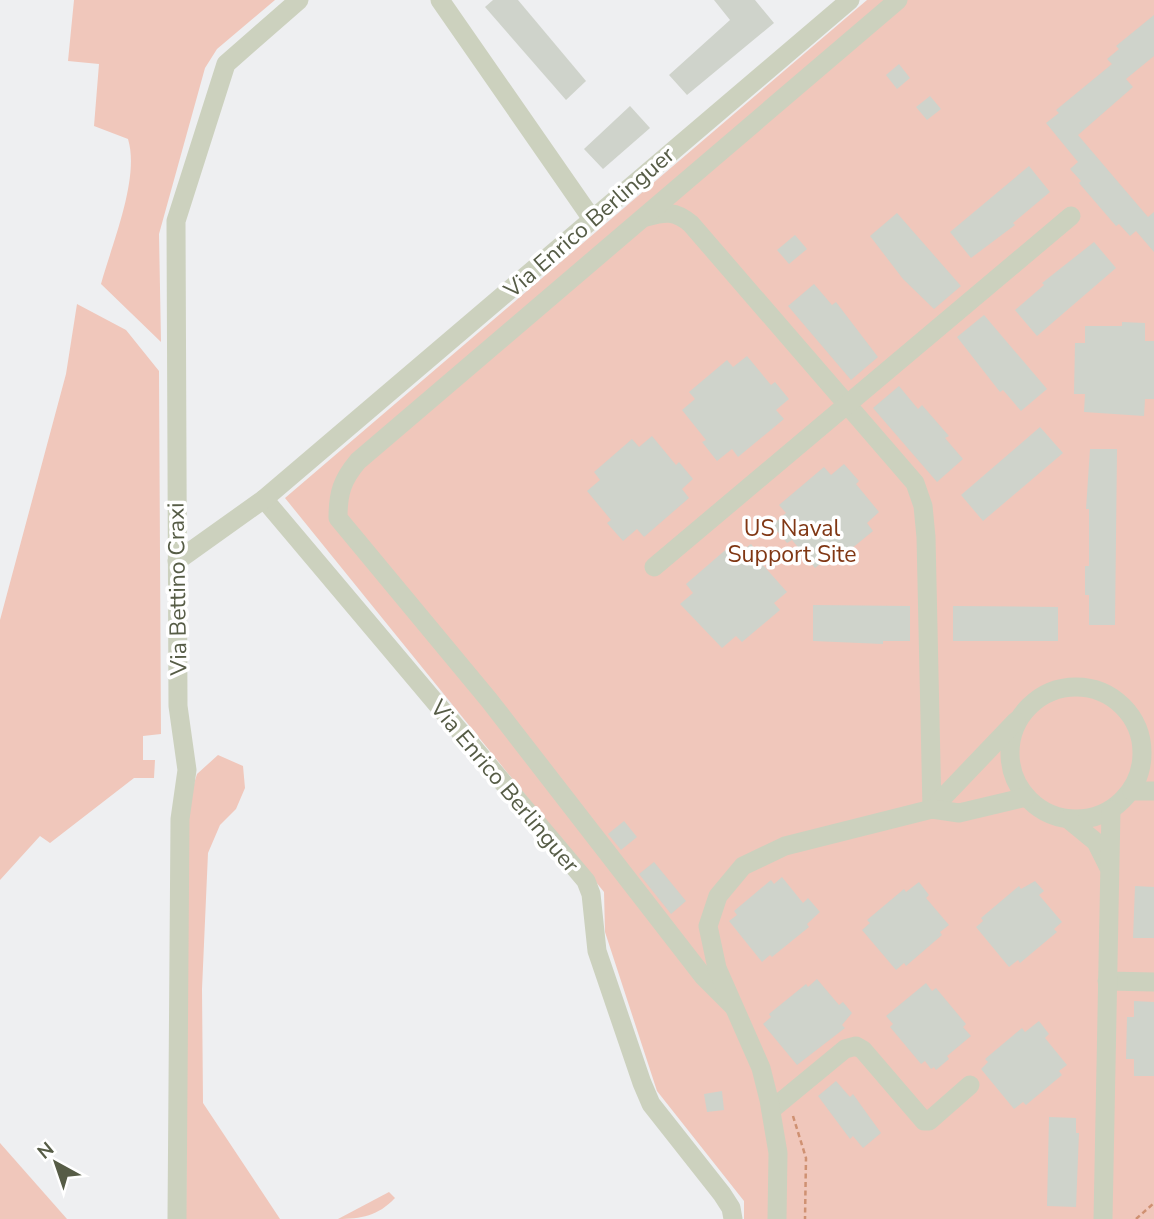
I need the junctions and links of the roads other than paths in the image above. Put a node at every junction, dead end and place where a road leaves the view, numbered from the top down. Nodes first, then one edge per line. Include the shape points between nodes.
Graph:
1 (299, 0) edge
2 (440, 0) edge
3 (850, 0) edge
4 (898, 0) edge
5 (696, 172) junction
6 (1071, 216) dead end
7 (641, 218) junction
8 (592, 219) junction
9 (691, 224) junction
10 (847, 405) junction
11 (264, 499) junction
12 (177, 561) junction
13 (654, 567) dead end
14 (1028, 708) junction
15 (1145, 725) edge
16 (1132, 791) junction
17 (1154, 791) edge
18 (1026, 797) junction
19 (932, 809) junction
20 (1111, 810) junction
21 (1068, 819) junction
22 (1110, 870) junction
23 (1107, 981) junction
24 (1154, 982) edge
25 (733, 1006) junction
26 (970, 1085) dead end
27 (780, 1107) junction
28 (177, 1219) edge
29 (733, 1219) edge
30 (777, 1219) edge
31 (1103, 1219) edge

1 - 12 street, Via Bettino Craxi via 226,64 176,221
2 - 8 street
3 - 8 street, Via Enrico Berlinguer
4 - 5 street
5 - 7 street
5 - 9 street via 687,209
6 - 10 street
7 - 9 street via 670,212
7 - 25 street via 358,461 343,480 338,518 489,700 703,976
8 - 11 street, Via Enrico Berlinguer
9 - 10 street
10 - 13 street
10 - 19 street via 915,483 923,506
11 - 12 street, Via Enrico Berlinguer
11 - 29 street, Via Enrico Berlinguer via 586,881 597,951 646,1094 722,1194
12 - 28 street, Via Bettino Craxi via 178,705 187,770 180,819
14 - 15 street via 1045,695 1087,688 1107,694
14 - 18 street via 1011,742 1013,771
14 - 19 street
15 - 16 street via 1141,770
16 - 17 street
16 - 20 street
18 - 19 street via 959,813
18 - 21 street via 1052,816
19 - 25 street via 785,846 743,866 718,896 708,926 717,968
20 - 21 street via 1090,818
20 - 22 street
21 - 22 street via 1096,842
22 - 23 street
23 - 24 street
23 - 31 street
25 - 27 street
26 - 27 street via 924,1121 856,1046 845,1049
27 - 30 street

